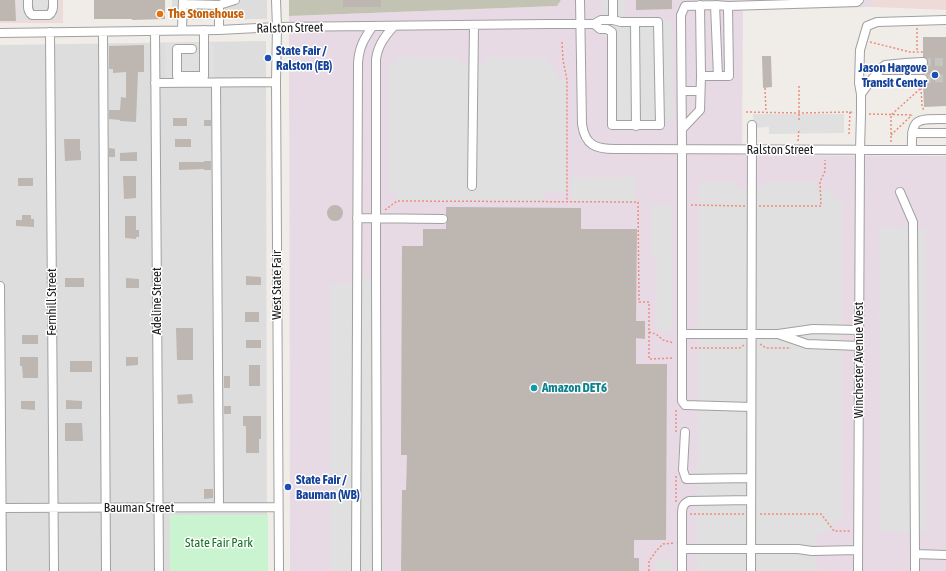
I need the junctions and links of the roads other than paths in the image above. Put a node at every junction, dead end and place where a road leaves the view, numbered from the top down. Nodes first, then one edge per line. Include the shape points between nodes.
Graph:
1 (28, 0) edge
2 (53, 0) edge
3 (235, 0) edge
4 (276, 0) edge
5 (580, 0) edge
6 (613, 0) edge
7 (859, 0) edge
8 (183, 2) edge
9 (219, 5) junction
10 (700, 5) junction
11 (715, 5) junction
12 (728, 6) junction
13 (614, 20) junction
14 (946, 20) edge
15 (635, 22) junction
16 (581, 24) junction
17 (594, 24) junction
18 (474, 25) junction
19 (394, 26) junction
20 (277, 27) junction
21 (372, 27) junction
22 (182, 30) junction
23 (204, 30) junction
24 (219, 30) junction
25 (155, 31) junction
26 (50, 32) junction
27 (103, 32) junction
28 (0, 33) edge
29 (192, 49) dead end
30 (923, 62) tunnel mouth
31 (701, 76) junction
32 (718, 76) junction
33 (872, 79) junction
34 (923, 79) tunnel mouth
35 (276, 82) junction
36 (155, 83) junction
37 (216, 83) junction
38 (682, 91) junction
39 (700, 91) junction
40 (861, 94) junction
41 (946, 119) edge
42 (752, 125) dead end
43 (636, 126) junction
44 (682, 128) junction
45 (912, 133) junction
46 (946, 133) edge
47 (682, 149) junction
48 (752, 150) junction
49 (860, 150) junction
50 (912, 150) junction
51 (946, 150) edge
52 (472, 186) dead end
53 (900, 192) dead end
54 (357, 218) junction
55 (376, 218) junction
56 (443, 219) dead end
57 (0, 286) edge
58 (859, 330) junction
59 (682, 334) junction
60 (751, 334) junction
61 (778, 334) junction
62 (859, 346) junction
63 (751, 407) junction
64 (685, 432) dead end
65 (751, 478) junction
66 (751, 500) junction
67 (158, 507) junction
68 (218, 507) junction
69 (278, 507) junction
70 (0, 508) edge
71 (54, 508) junction
72 (106, 508) junction
73 (679, 546) junction
74 (751, 549) junction
75 (858, 550) junction
76 (915, 554) junction
77 (946, 555) edge
78 (2, 571) edge
79 (54, 571) edge
80 (106, 571) edge
81 (159, 571) edge
82 (278, 571) edge
83 (356, 571) edge
84 (377, 571) edge
85 (682, 571) edge
86 (751, 571) edge
87 (858, 571) edge
88 (915, 571) edge

1 - 2 street via 28,9 32,15 49,15 52,12
3 - 9 street
4 - 20 street, West State Fair
5 - 16 street, Ralston Street
6 - 13 street
7 - 12 street
8 - 9 street
8 - 22 street
9 - 24 street
10 - 11 street
10 - 31 street
10 - 38 street via 685,6 681,15
11 - 12 street
11 - 32 street
12 - 32 street via 729,76
13 - 15 street
13 - 17 street via 600,20
14 - 40 street, Winchester Avenue West via 877,22 867,26 860,50
15 - 43 street
15 - 43 street via 658,22 660,125
16 - 17 street, Ralston Street
16 - 18 street, Ralston Street
16 - 47 street, Ralston Street via 581,114 586,139 595,146 607,149
17 - 43 street via 600,29 612,32 612,125
18 - 19 street, Ralston Street
18 - 52 street
19 - 21 street, Ralston Street
19 - 55 street via 382,41 376,59
20 - 21 street, Ralston Street
20 - 24 street, Ralston Street
20 - 35 street, West State Fair
21 - 54 street via 358,54
22 - 23 street, Ralston Street
22 - 25 street, Ralston Street
23 - 24 street, Ralston Street
23 - 29 street via 204,76 177,76 177,49
25 - 27 street, Ralston Street
25 - 36 street, Adeline Street
26 - 27 street, Ralston Street
26 - 28 street, Ralston Street
26 - 71 street, Fernhill Street
27 - 72 street
30 - 33 street via 885,65
31 - 32 street
31 - 39 street
33 - 34 street
33 - 40 street
35 - 37 street
35 - 69 street, West State Fair
36 - 37 street
36 - 67 street, Adeline Street
37 - 68 street
38 - 39 street
38 - 44 street
39 - 44 street via 700,110
40 - 49 street, Winchester Avenue West
41 - 45 street via 920,120 915,123
42 - 48 street
44 - 47 street
45 - 46 street
45 - 50 street
47 - 48 street, Ralston Street
47 - 59 street
48 - 49 street, Ralston Street
48 - 60 street
49 - 50 street, Ralston Street
49 - 58 street, Winchester Avenue West
50 - 51 street, Ralston Street
53 - 76 street via 913,222
54 - 55 street
54 - 83 street
55 - 56 street
55 - 84 street
57 - 70 street
58 - 61 street via 813,329
58 - 62 street, Winchester Avenue West
59 - 60 street
59 - 63 street via 682,401 685,404
60 - 61 street
60 - 63 street
61 - 62 street via 807,344
62 - 75 street, Winchester Avenue West
63 - 65 street
64 - 65 street via 683,470 686,479
65 - 66 street
66 - 73 street via 689,501 684,504
66 - 74 street
67 - 68 street, Bauman Street
67 - 72 street, Bauman Street
67 - 81 street, Adeline Street
68 - 69 street, Bauman Street
69 - 82 street, West State Fair
70 - 71 street, Bauman Street
70 - 78 street
71 - 72 street, Bauman Street
71 - 79 street, Fernhill Street
72 - 80 street
73 - 74 street
73 - 85 street
74 - 75 street
74 - 86 street
75 - 87 street, Winchester Avenue West
76 - 77 street
76 - 88 street

